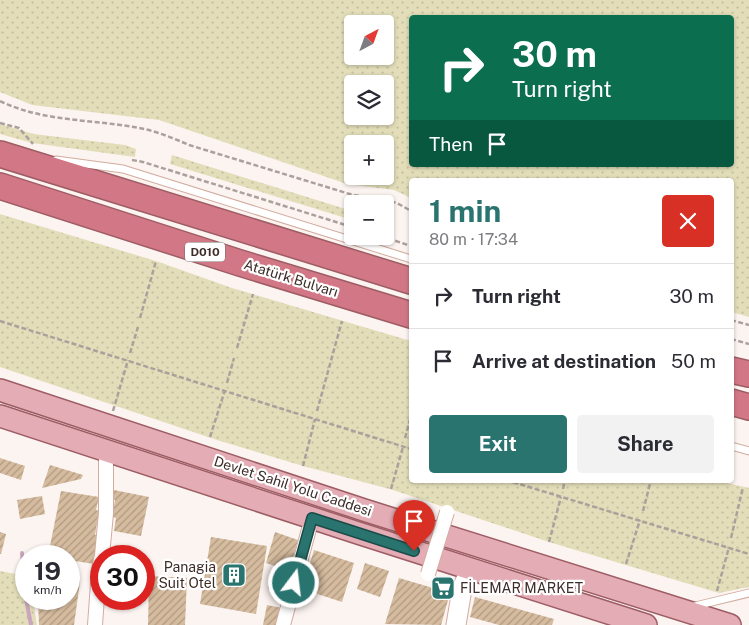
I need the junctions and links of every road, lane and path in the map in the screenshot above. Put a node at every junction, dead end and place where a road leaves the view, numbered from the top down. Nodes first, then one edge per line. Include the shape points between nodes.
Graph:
1 (0, 101) edge
2 (0, 153) edge
3 (38, 157) dead end
4 (47, 158) dead end
5 (0, 186) edge
6 (409, 210) edge
7 (394, 240) edge
8 (409, 245) edge
9 (409, 258) edge
10 (156, 261) dead end
11 (409, 280) edge
12 (253, 294) dead end
13 (409, 314) edge
14 (140, 318) dead end
15 (0, 321) edge
16 (342, 321) dead end
17 (734, 321) edge
18 (749, 325) edge
19 (138, 327) dead end
20 (734, 340) edge
21 (749, 344) edge
22 (237, 348) dead end
23 (130, 353) dead end
24 (234, 358) dead end
25 (128, 360) junction
26 (734, 371) edge
27 (749, 374) edge
28 (227, 383) dead end
29 (0, 390) edge
30 (225, 390) junction
31 (734, 403) edge
32 (749, 407) edge
33 (317, 411) dead end
34 (0, 416) edge
35 (315, 419) junction
36 (409, 423) edge
37 (109, 426) junction
38 (210, 437) dead end
39 (405, 438) dead end
40 (403, 447) junction
41 (734, 447) edge
42 (409, 448) edge
43 (106, 450) junction
44 (749, 451) edge
45 (303, 466) dead end
46 (515, 483) edge
47 (564, 483) edge
48 (651, 483) edge
49 (744, 487) dead end
50 (563, 488) dead end
51 (391, 489) dead end
52 (561, 498) junction
53 (642, 511) dead end
54 (447, 512) dead end
55 (312, 518) junction
56 (640, 520) junction
57 (731, 538) dead end
58 (549, 542) dead end
59 (103, 545) edge
60 (729, 547) junction
61 (749, 554) edge
62 (626, 564) dead end
63 (470, 569) junction
64 (428, 574) dead end
65 (716, 592) dead end
66 (749, 593) edge
67 (96, 610) edge
68 (679, 610) junction
69 (606, 619) edge
70 (95, 625) edge
71 (283, 625) edge
72 (456, 625) edge
73 (646, 625) edge
74 (730, 625) edge

1 - 6 path via 30,114 140,128 353,195 382,199
2 - 3 lane
2 - 11 highway, D010
4 - 9 lane via 123,169
5 - 13 highway, Atatürk Bulvarı / D010
7 - 8 path
10 - 14 path
12 - 22 path
15 - 25 path
16 - 33 path
17 - 18 path
19 - 23 path
20 - 21 path
24 - 28 path
25 - 30 path
25 - 37 path
26 - 27 highway
29 - 37 main road, Devlet Sahil Yolu Caddesi
30 - 35 path
30 - 38 path
31 - 32 highway
34 - 43 main road, Devlet Sahil Yolu Caddesi
35 - 40 path
35 - 45 path
36 - 39 path
37 - 68 main road, Devlet Sahil Yolu Caddesi
40 - 42 path
40 - 51 path
41 - 44 lane
43 - 55 main road, Devlet Sahil Yolu Caddesi
43 - 59 street
46 - 52 path
47 - 50 path
48 - 53 path
49 - 57 path
52 - 56 path
52 - 58 path
54 - 64 street, bridge
55 - 63 main road, Devlet Sahil Yolu Caddesi
55 - 71 street
56 - 60 path
56 - 62 path
60 - 61 path
60 - 65 path
63 - 69 main road, Devlet Sahil Yolu Caddesi
63 - 72 street via 462,589
66 - 68 lane
67 - 70 street
68 - 74 main road, Devlet Sahil Yolu Caddesi
69 - 73 main road, Devlet Sahil Yolu Caddesi

